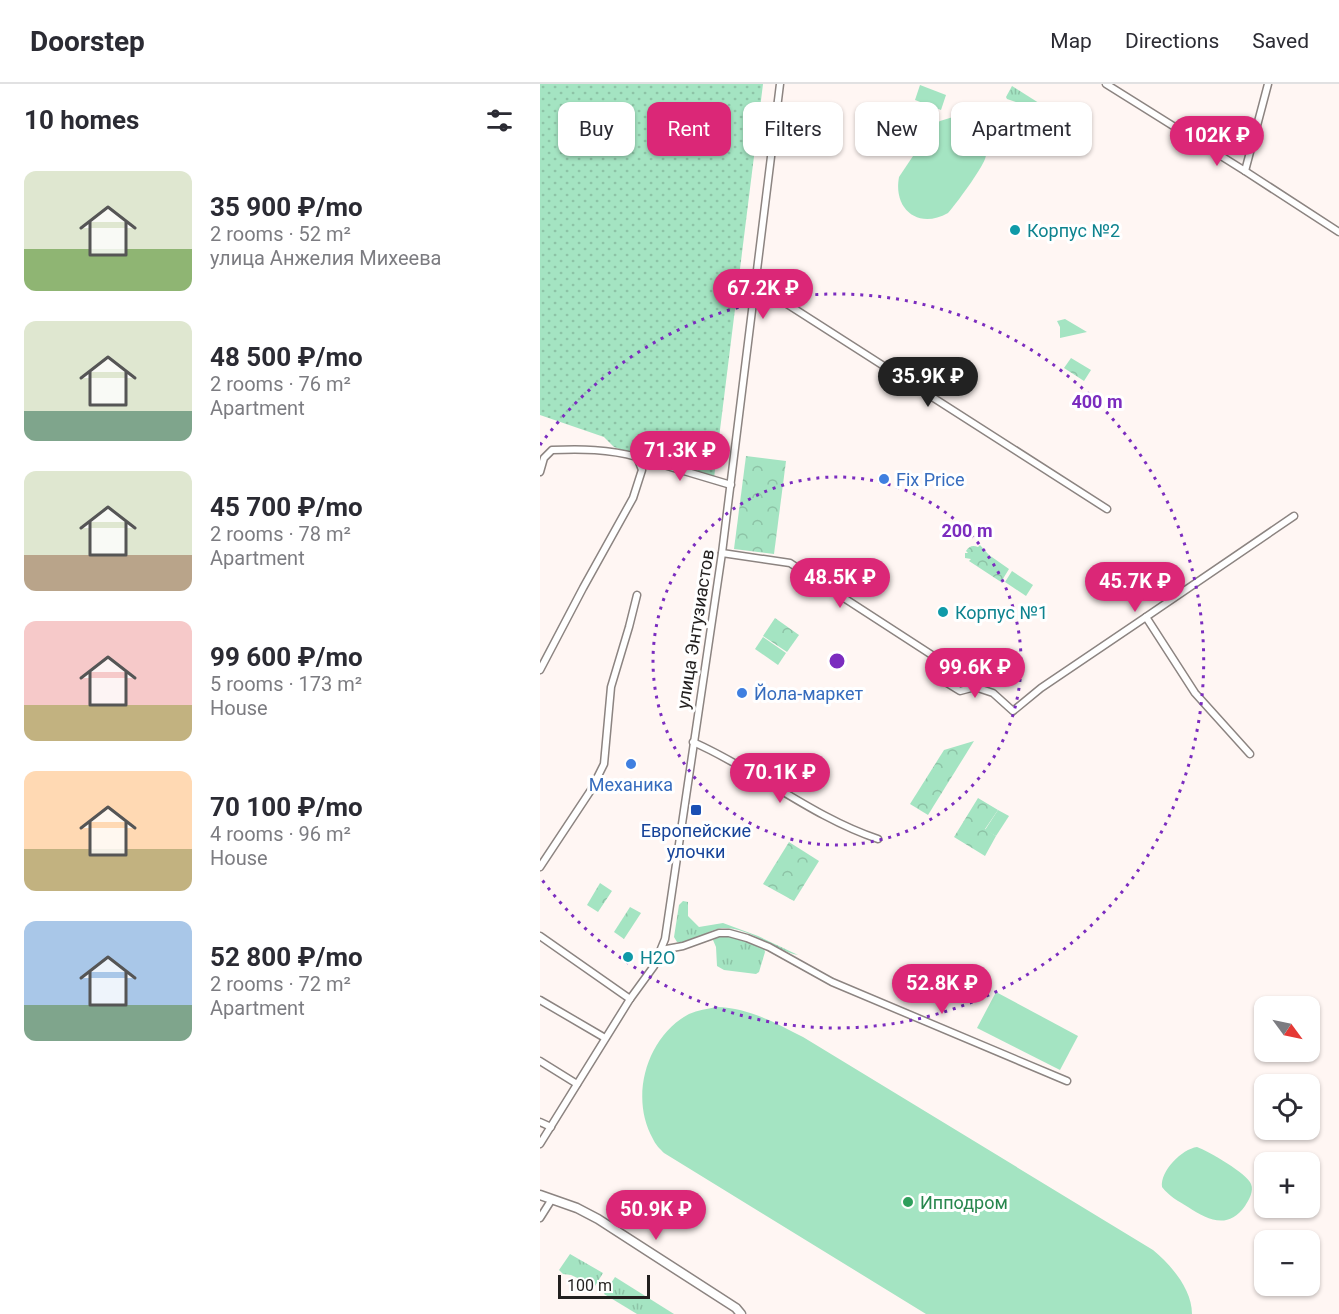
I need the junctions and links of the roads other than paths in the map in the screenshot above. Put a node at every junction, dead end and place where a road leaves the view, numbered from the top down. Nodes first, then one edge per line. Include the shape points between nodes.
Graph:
1 (780, 84) edge
2 (1106, 84) edge
3 (1268, 84) edge
4 (1245, 171) junction
5 (1339, 232) edge
6 (754, 291) junction
7 (637, 457) junction
8 (540, 472) edge
9 (731, 485) junction
10 (1107, 509) dead end
11 (1294, 516) dead end
12 (722, 553) junction
13 (637, 595) dead end
14 (1146, 617) junction
15 (540, 670) edge
16 (693, 742) junction
17 (1250, 754) dead end
18 (878, 839) dead end
19 (540, 867) edge
20 (540, 936) edge
21 (661, 950) junction
22 (630, 999) junction
23 (540, 1000) edge
24 (605, 1038) junction
25 (540, 1060) edge
26 (1067, 1081) dead end
27 (577, 1084) junction
28 (540, 1122) edge
29 (551, 1127) junction
30 (540, 1144) edge
31 (540, 1195) edge
32 (552, 1199) junction
33 (540, 1218) edge
34 (741, 1314) edge

1 - 6 street, улица Энтузиастов
2 - 4 street
3 - 4 street
4 - 5 street
6 - 9 street, улица Энтузиастов
6 - 10 street via 776,297
7 - 8 street via 586,448 552,450 544,458
7 - 9 street
7 - 15 street via 642,470 633,498
9 - 12 street, улица Энтузиастов
11 - 14 street
12 - 14 street via 790,563 955,670 947,683 960,691 975,687 993,693 1013,711
12 - 16 street, улица Энтузиастов
13 - 19 street via 610,687 604,764
14 - 17 street via 1195,693
16 - 18 street via 850,830
16 - 21 street, улица Энтузиастов
20 - 22 street
21 - 22 street, улица Энтузиастов
21 - 26 street via 719,933 747,938 832,982
22 - 24 street, улица Энтузиастов
23 - 24 street
24 - 27 street, улица Энтузиастов
25 - 27 street
27 - 29 street, улица Энтузиастов
28 - 29 street
29 - 30 street, улица Энтузиастов
31 - 32 main road
32 - 33 street
32 - 34 main road via 598,1219

